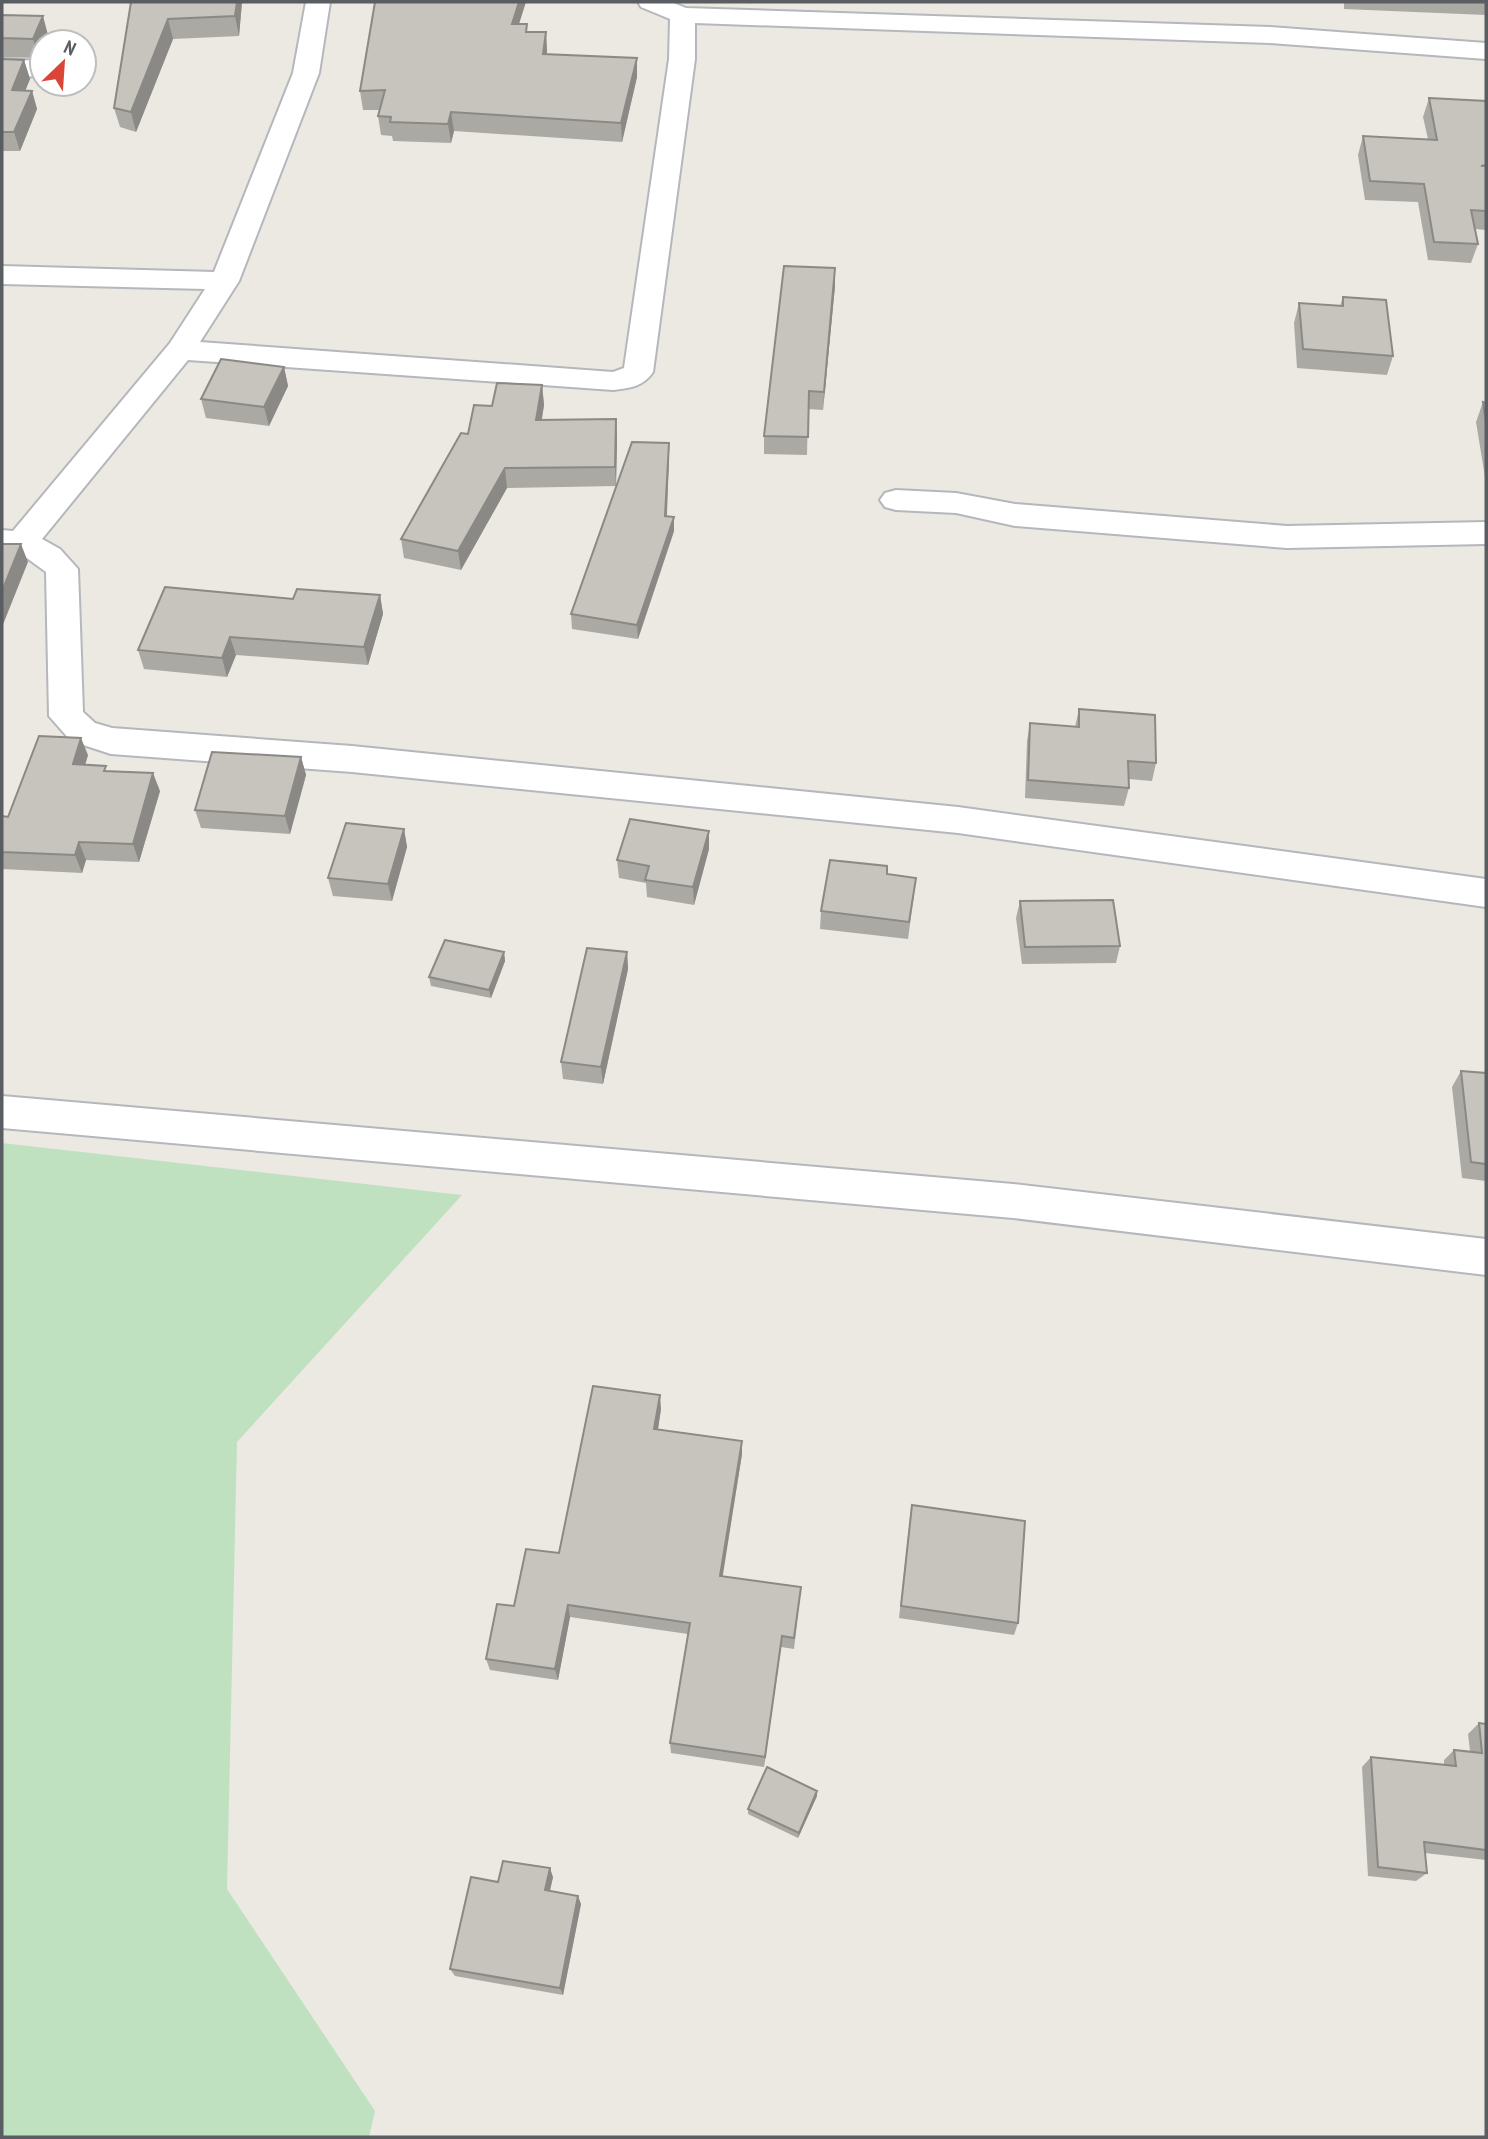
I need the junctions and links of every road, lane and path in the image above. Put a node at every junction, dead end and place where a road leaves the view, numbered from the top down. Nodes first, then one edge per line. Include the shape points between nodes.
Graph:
1 (318, 2) edge
2 (650, 2) edge
3 (681, 15) junction
4 (1486, 51) edge
5 (2, 67) edge
6 (28, 68) edge
7 (2, 275) edge
8 (225, 281) junction
9 (180, 351) junction
10 (896, 500) dead end
11 (1486, 533) edge
12 (12, 542) edge
13 (1486, 892) edge
14 (2, 1112) edge
15 (1486, 1257) edge

1 - 8 street via 306,74
2 - 3 street
3 - 4 street via 1270,35
3 - 9 street via 682,59 649,304 638,372 628,379
5 - 6 street
7 - 8 street
8 - 9 street
9 - 12 street
10 - 11 street via 956,503 1015,515 1287,537
12 - 13 street via 47,553 62,569 66,716 83,732 111,741 352,759 958,820
14 - 15 street via 1013,1201

